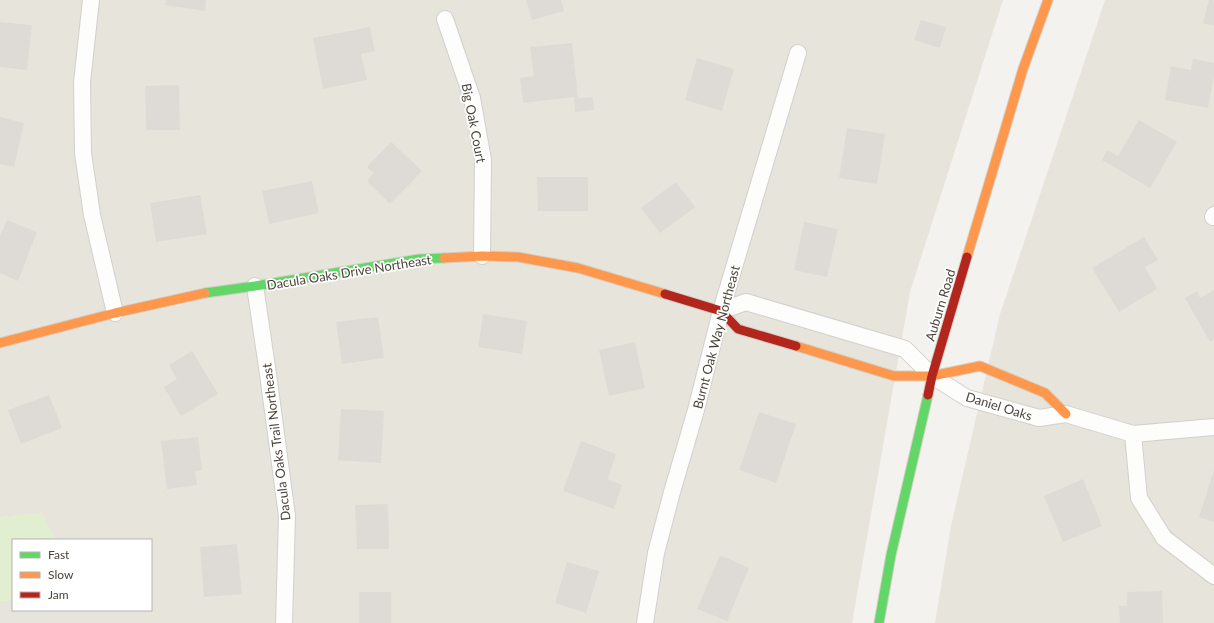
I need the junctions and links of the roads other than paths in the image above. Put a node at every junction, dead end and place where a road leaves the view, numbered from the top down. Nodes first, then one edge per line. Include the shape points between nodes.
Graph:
1 (91, 0) edge
2 (1048, 0) edge
3 (445, 19) dead end
4 (798, 53) dead end
5 (482, 256) junction
6 (255, 286) junction
7 (721, 311) junction
8 (115, 313) junction
9 (0, 342) edge
10 (932, 376) junction
11 (1066, 414) junction
12 (1214, 427) edge
13 (1133, 434) junction
14 (1214, 576) edge
15 (284, 623) edge
16 (645, 623) edge
17 (879, 623) edge

1 - 8 street via 82,82 83,153 92,215
2 - 10 street, Auburn Road via 1023,70
3 - 5 street, Big Oak Court via 472,98 484,160
4 - 7 street, Burnt Oak Way Northeast
5 - 6 street, Dacula Oaks Drive Northeast via 419,259
5 - 7 street, Dacula Oaks Drive Northeast via 518,257 578,268
6 - 8 street, Dacula Oaks Drive Northeast via 203,293
6 - 15 street, Dacula Oaks Trail Northeast via 286,516
7 - 10 street, Dacula Oaks Drive Northeast via 738,329 759,336 894,376
7 - 10 street via 746,302 905,349
7 - 16 street, Burnt Oak Way Northeast via 656,553
8 - 9 street, Dacula Oaks Drive Northeast
10 - 11 street, Daniel Oaks via 967,398 1039,418
10 - 11 street, Daniel Oaks via 980,366 1045,393
10 - 17 street, Auburn Road
11 - 13 street
12 - 13 street
13 - 14 street via 1139,498 1164,538

